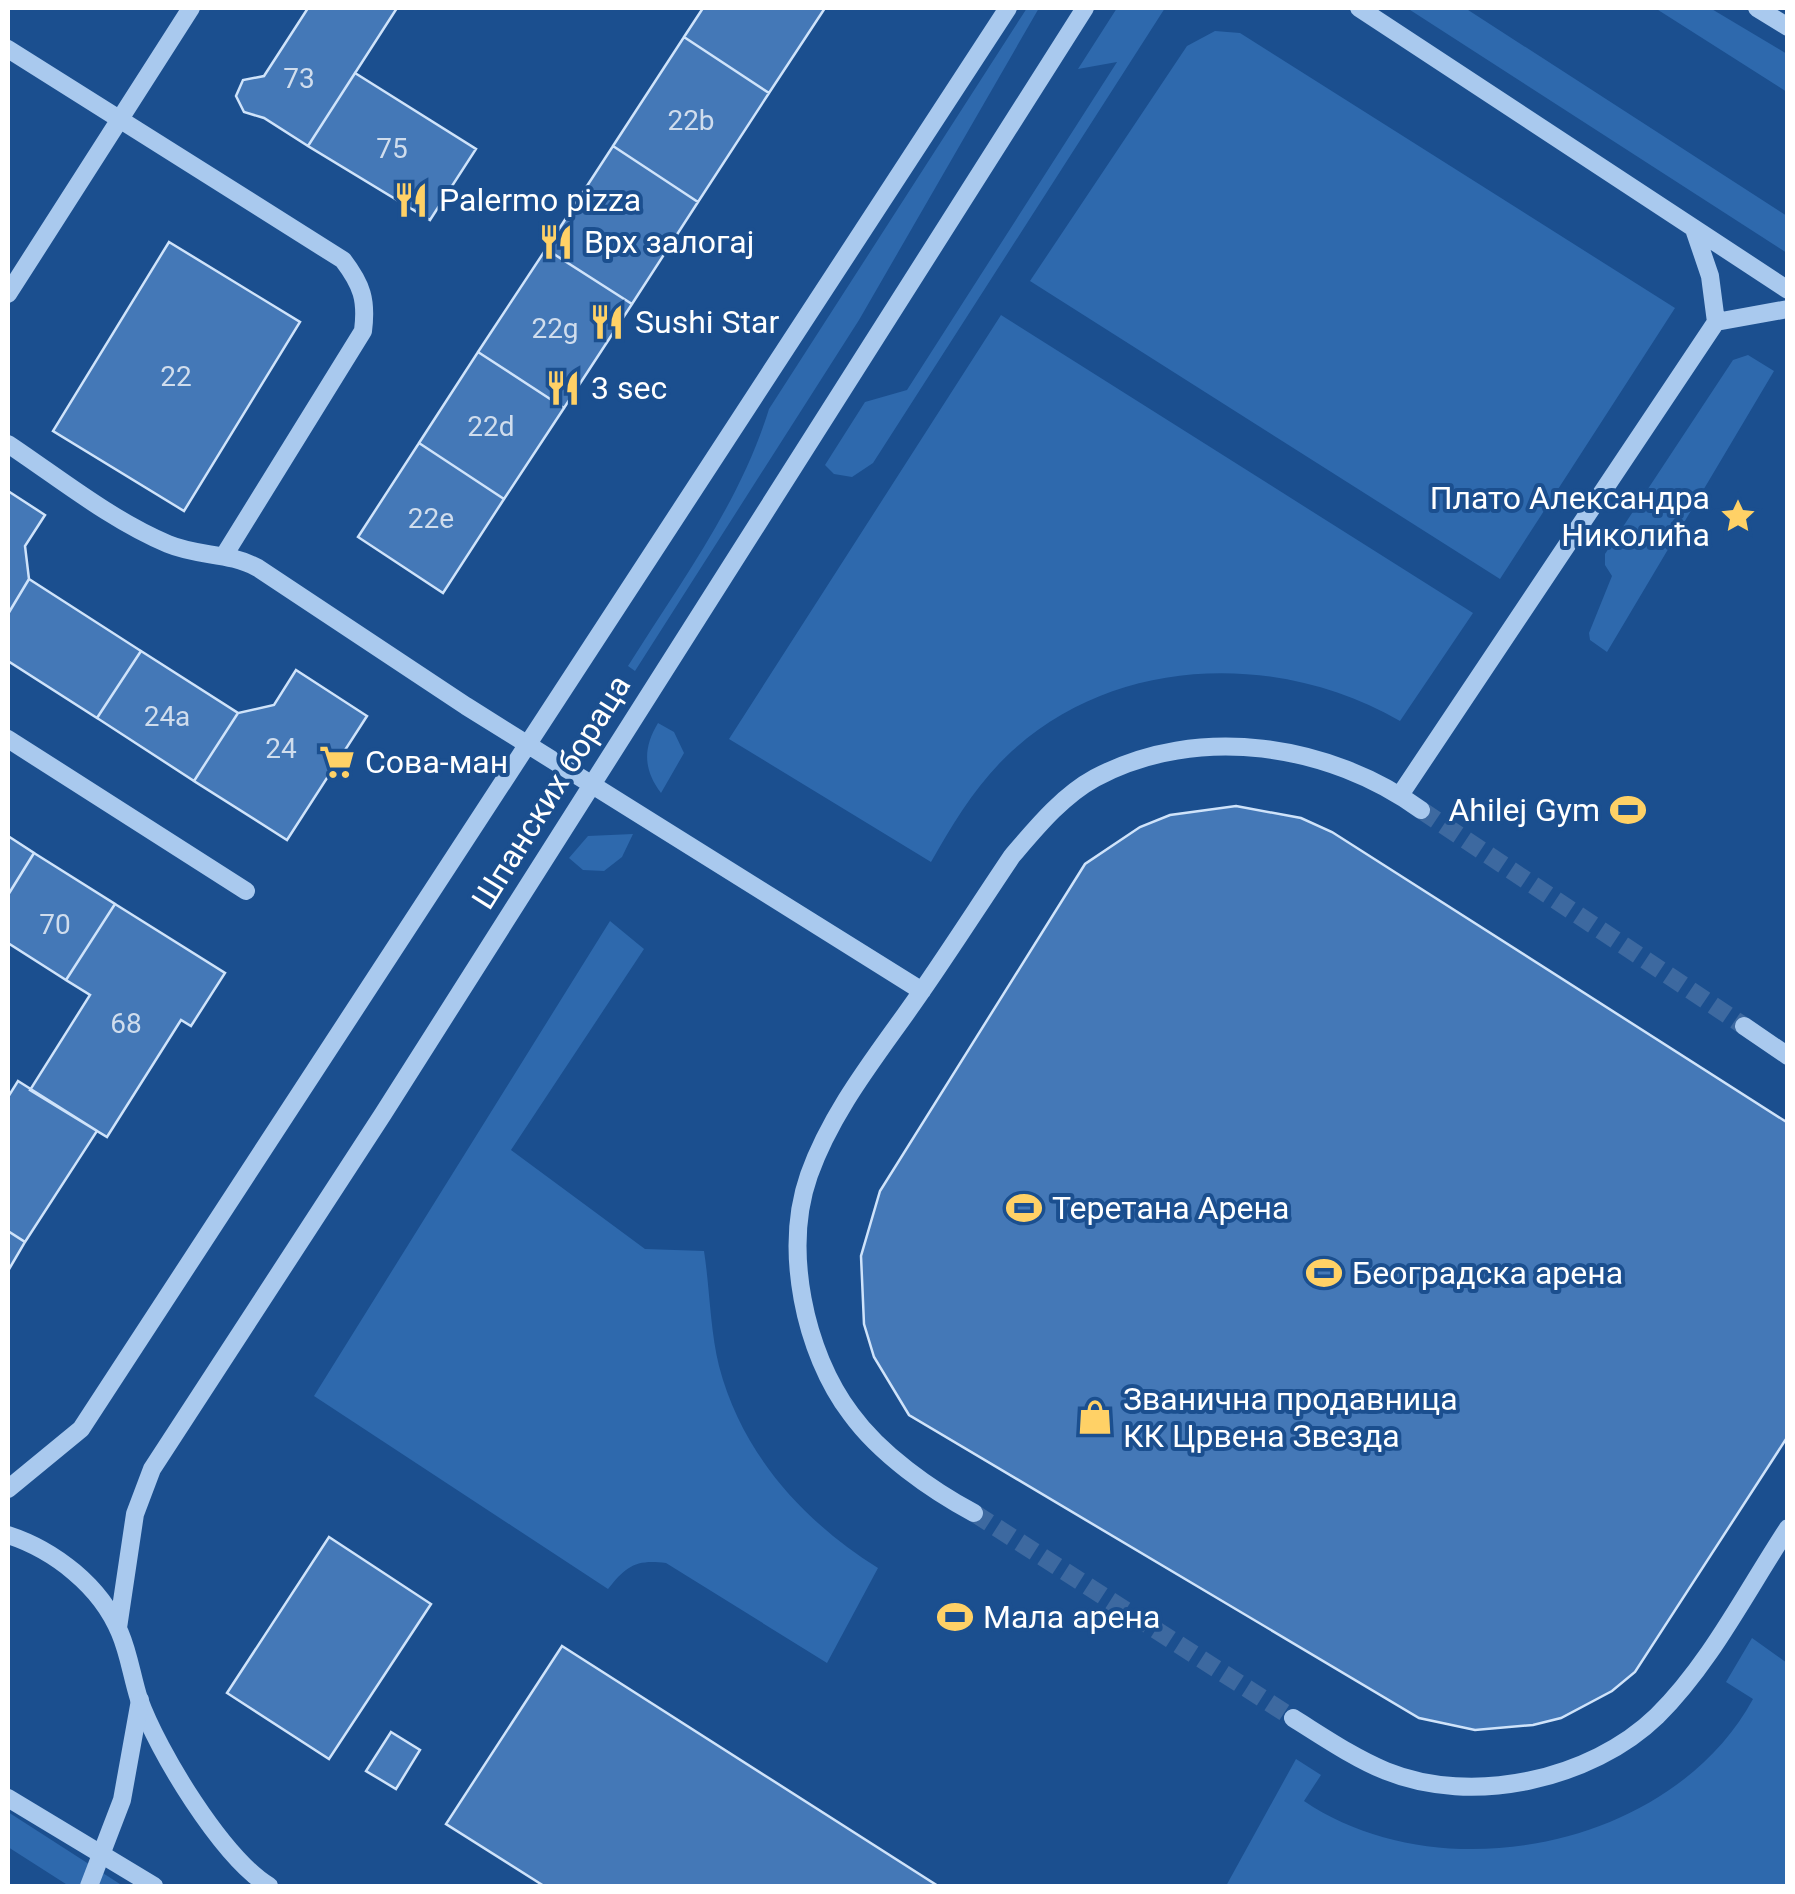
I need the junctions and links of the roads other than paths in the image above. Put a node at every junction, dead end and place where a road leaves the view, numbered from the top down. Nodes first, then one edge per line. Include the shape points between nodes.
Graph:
1 (190, 8) edge
2 (1008, 8) edge
3 (1085, 8) edge
4 (1359, 8) edge
5 (1757, 8) edge
6 (1788, 27) edge
7 (8, 49) edge
8 (117, 120) junction
9 (1694, 229) junction
10 (1788, 290) edge
11 (8, 294) edge
12 (1788, 309) edge
13 (1716, 322) junction
14 (8, 444) edge
15 (225, 554) junction
16 (8, 739) edge
17 (526, 744) junction
18 (592, 785) junction
19 (1400, 795) junction
20 (1421, 810) tunnel mouth
21 (246, 892) dead end
22 (922, 991) junction
23 (1744, 1026) tunnel mouth
24 (1788, 1056) edge
25 (8, 1489) edge
26 (974, 1514) tunnel mouth
27 (8, 1535) edge
28 (1785, 1536) edge
29 (118, 1628) junction
30 (140, 1700) junction
31 (1293, 1718) tunnel mouth
32 (8, 1798) edge
33 (263, 1883) edge
34 (89, 1886) edge
35 (154, 1886) edge

1 - 8 street
2 - 17 street, Шпанских бораца
3 - 18 street, Шпанских бораца
4 - 9 street
5 - 6 street
7 - 8 street
8 - 11 street
8 - 15 street via 342,260 367,304 363,331
9 - 10 street
9 - 13 street
12 - 13 street
13 - 19 street
14 - 15 street via 137,530 184,550
15 - 17 street via 302,594
16 - 21 street
17 - 18 street
17 - 25 street, Шпанских бораца via 81,1429
18 - 22 street
18 - 29 street, Шпанских бораца via 152,1469 135,1514
19 - 20 street
19 - 22 street via 1353,770 1263,748 1218,746 1137,760 1094,779 1036,828
22 - 26 street via 824,1138 804,1194 799,1269 814,1340 850,1414 886,1451
23 - 24 street
27 - 29 street via 89,1584
28 - 31 street via 1685,1686 1656,1718 1619,1746 1562,1772 1510,1784 1447,1785 1387,1771
29 - 30 street
30 - 33 street via 215,1832
30 - 34 street, bridge via 122,1800
32 - 35 street

